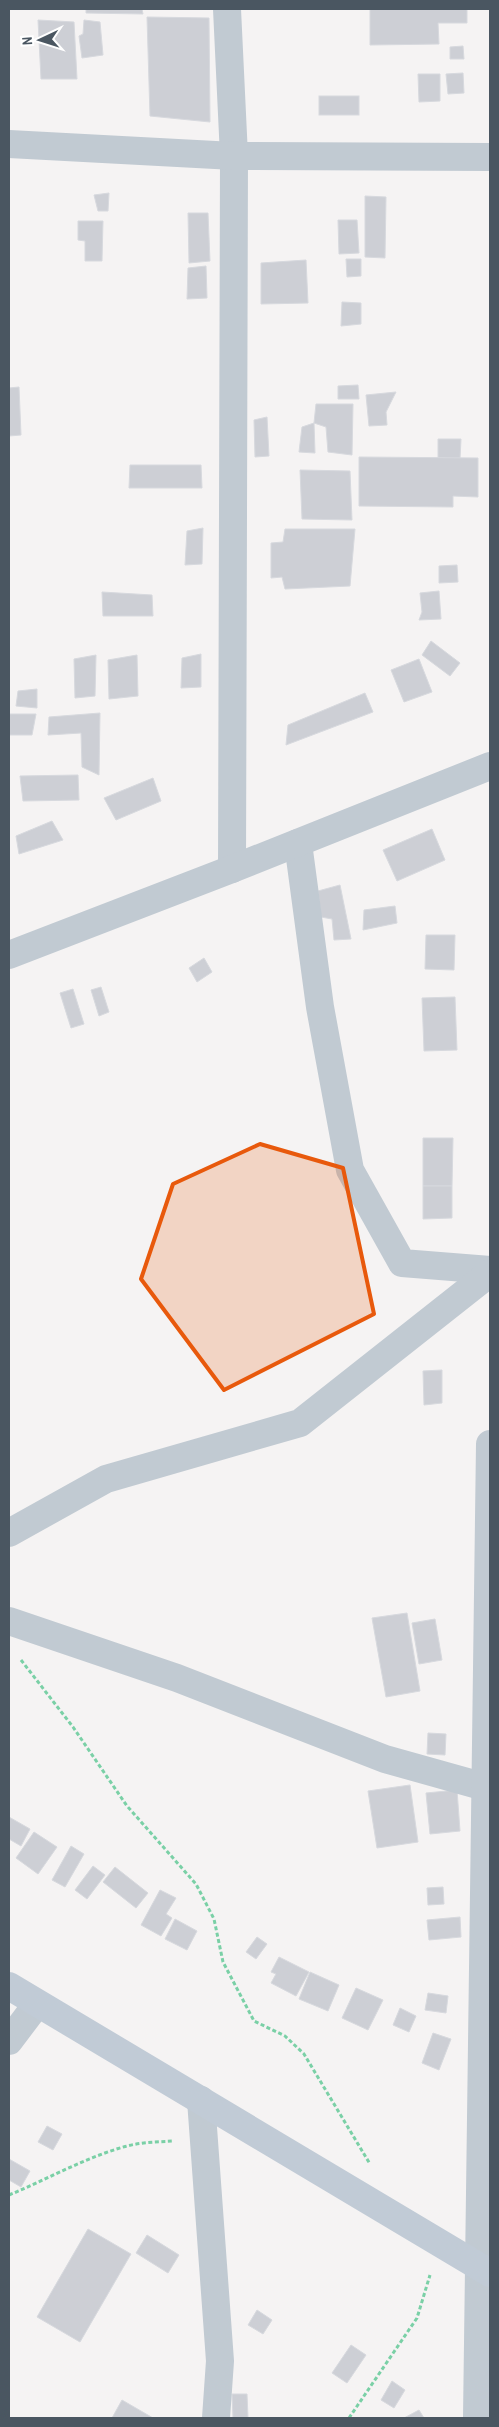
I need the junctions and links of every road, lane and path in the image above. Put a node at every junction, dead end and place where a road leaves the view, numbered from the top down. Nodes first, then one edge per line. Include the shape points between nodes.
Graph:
1 (228, 9) edge
2 (9, 144) edge
3 (234, 156) junction
4 (490, 157) edge
5 (490, 766) edge
6 (298, 843) junction
7 (232, 869) junction
8 (9, 954) edge
9 (490, 1271) edge
10 (490, 1444) edge
11 (9, 1533) edge
12 (9, 1621) edge
13 (15, 1653) dead end
14 (488, 1758) edge
15 (485, 1787) junction
16 (9, 1986) edge
17 (37, 2004) junction
18 (9, 2041) edge
19 (201, 2100) junction
20 (204, 2137) junction
21 (9, 2195) edge
22 (382, 2209) junction
23 (440, 2243) junction
24 (484, 2270) edge
25 (216, 2418) edge
26 (349, 2418) edge
27 (477, 2418) edge

1 - 3 street
2 - 3 street
3 - 4 street
3 - 7 street
5 - 6 street
6 - 7 street
6 - 9 street via 320,1006 350,1170 402,1263
7 - 8 street
9 - 11 street via 300,1423 106,1479
10 - 14 street
12 - 15 street via 177,1678 385,1759
13 - 22 path via 74,1727 127,1806 196,1884 214,1919 223,1962 254,2021 285,2036 304,2054 368,2159
14 - 15 street
15 - 24 street
16 - 17 street
17 - 18 street
17 - 19 street
19 - 20 street
19 - 22 street
20 - 21 path via 128,2146 70,2167
20 - 25 street via 220,2361
22 - 23 street
23 - 24 street
23 - 26 path via 417,2318
24 - 27 street

